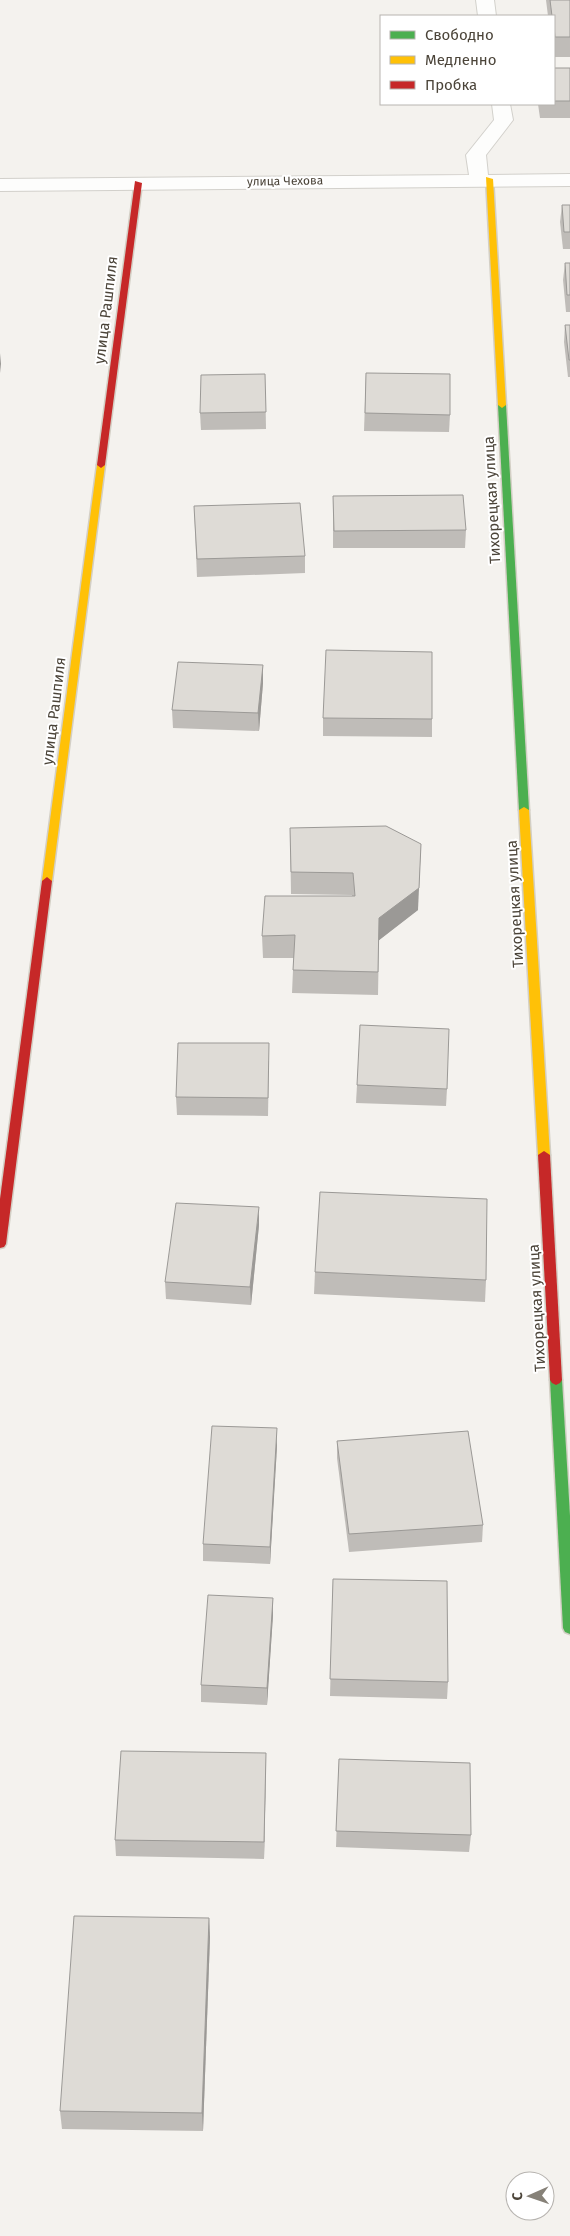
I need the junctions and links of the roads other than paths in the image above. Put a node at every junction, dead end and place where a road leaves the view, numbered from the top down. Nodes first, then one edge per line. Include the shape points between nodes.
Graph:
1 (485, 0) edge
2 (487, 15) edge
3 (502, 105) edge
4 (484, 179) junction
5 (570, 180) edge
6 (138, 183) junction
7 (0, 185) edge
8 (0, 1244) edge
9 (570, 1628) edge

1 - 2 street
3 - 4 street via 504,120 476,155
4 - 5 street, улица Чехова
4 - 6 street, улица Чехова
4 - 9 street, Тихорецкая улица
6 - 7 street, улица Чехова
6 - 8 street, улица Рашпиля

